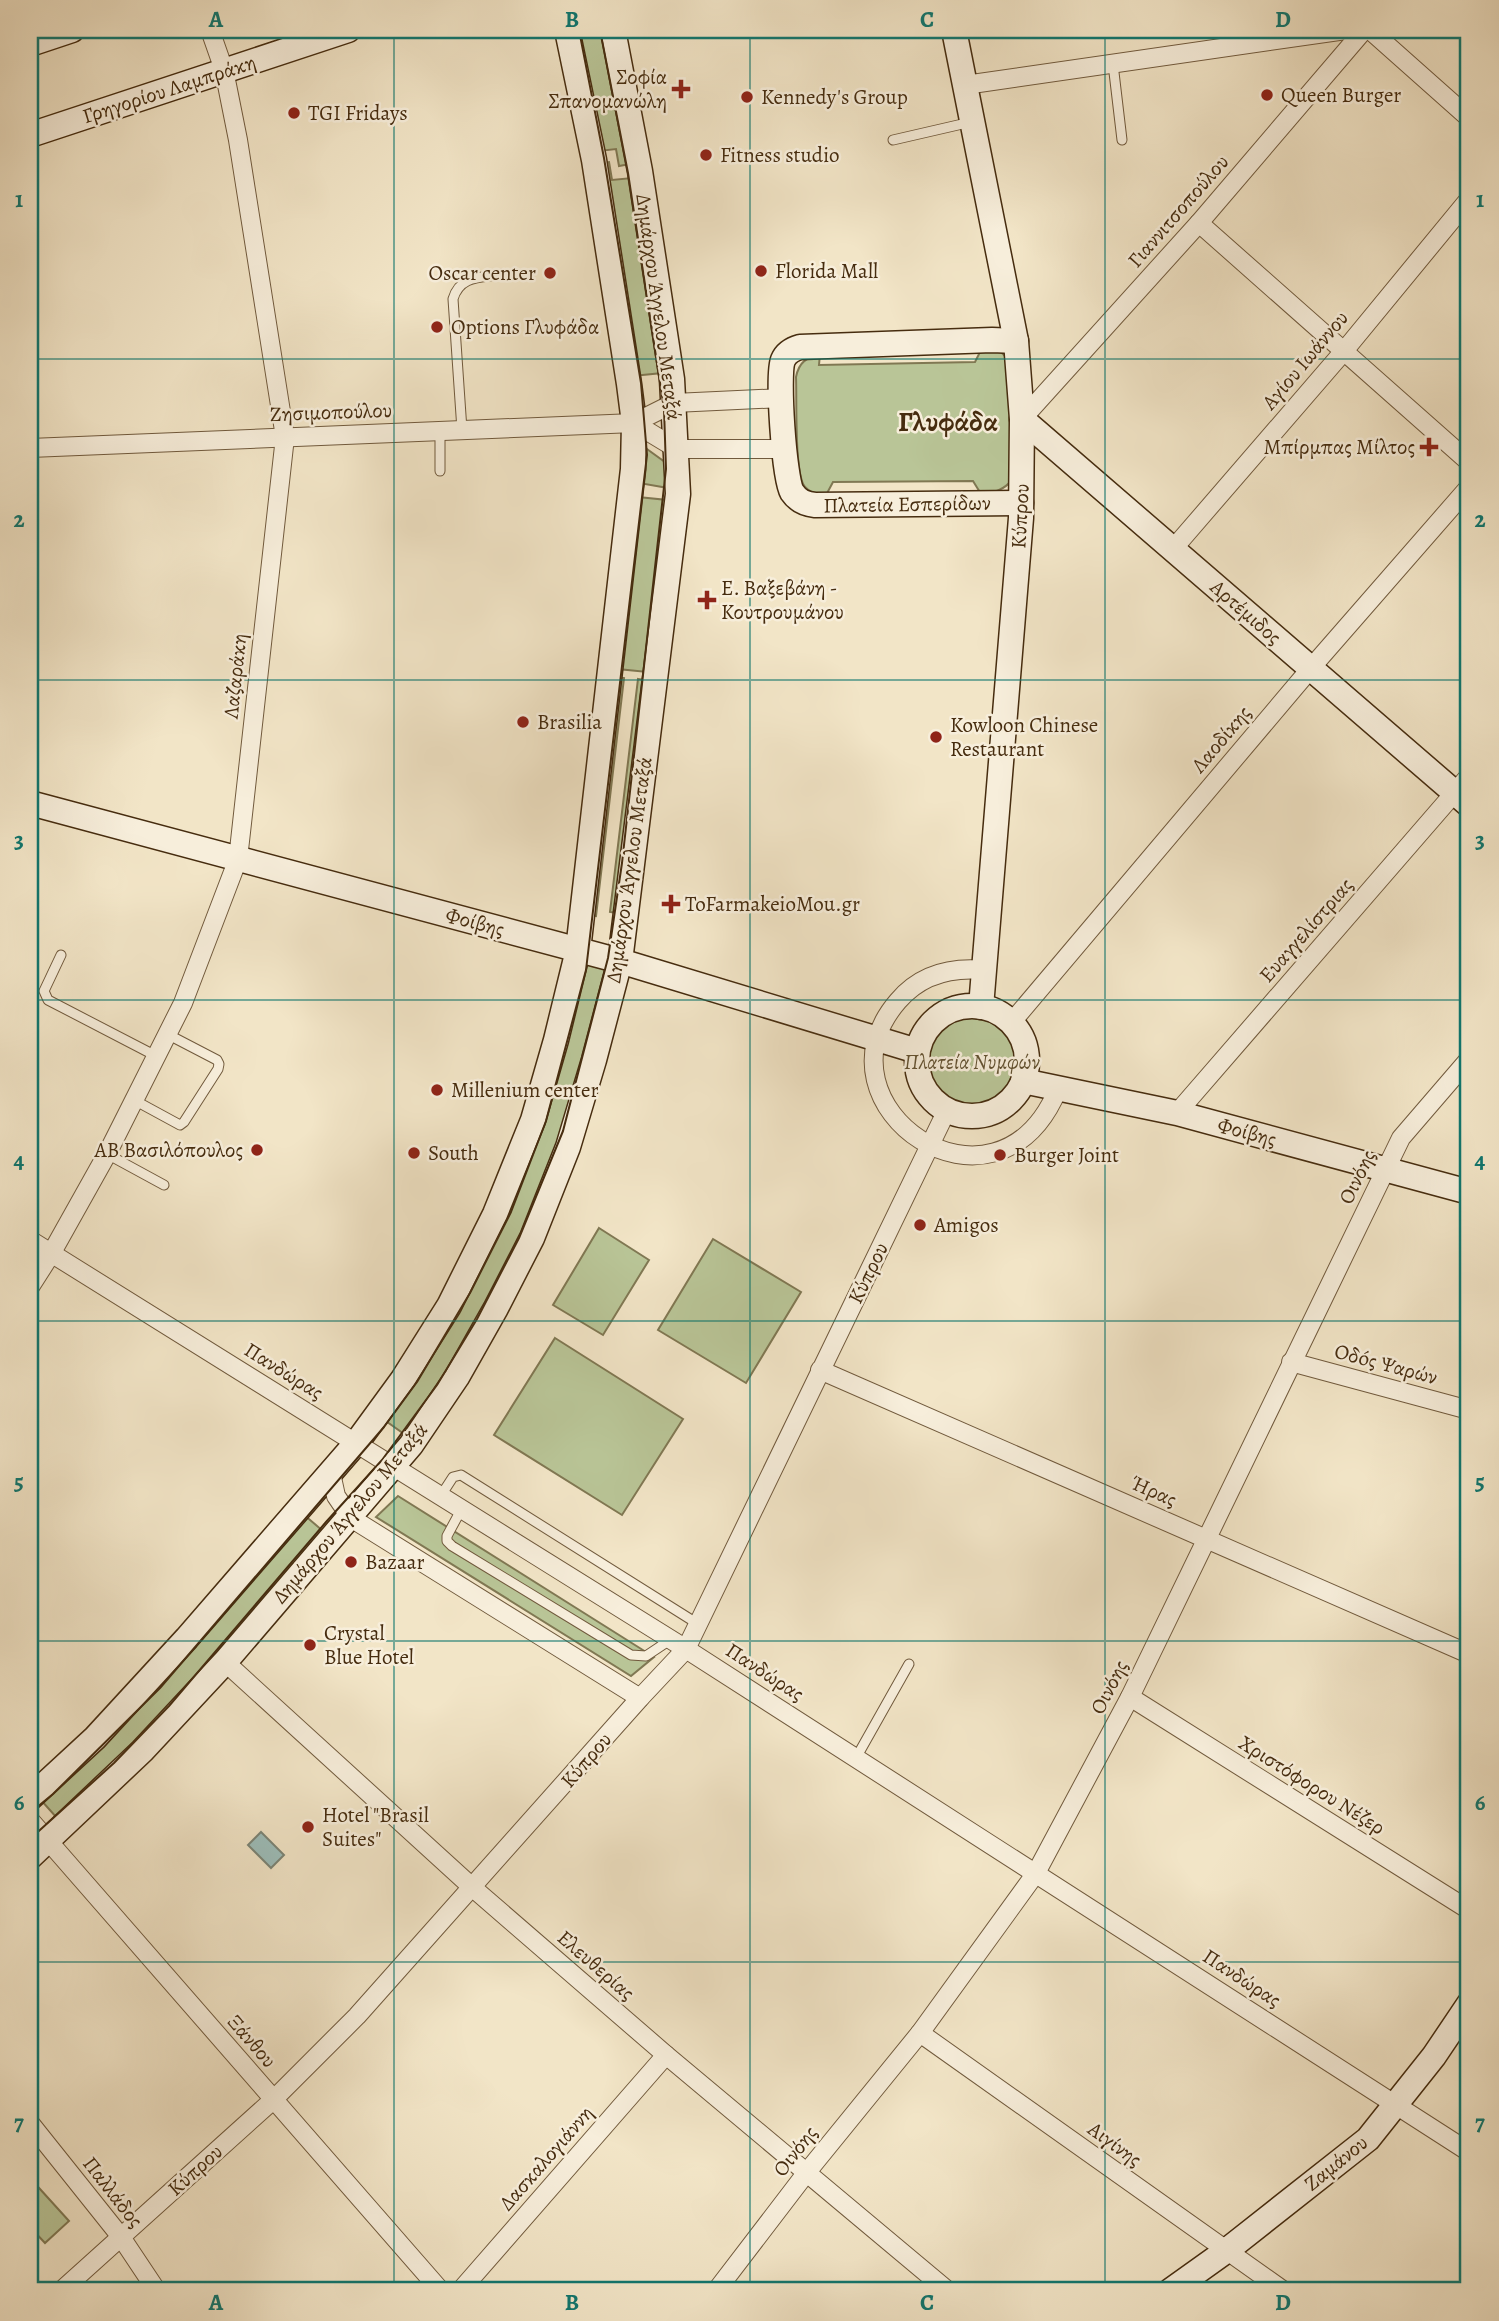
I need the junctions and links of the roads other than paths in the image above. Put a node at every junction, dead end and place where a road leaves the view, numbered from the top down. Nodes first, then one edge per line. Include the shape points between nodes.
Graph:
1 (72, 30) edge
2 (210, 30) edge
3 (348, 30) edge
4 (567, 30) edge
5 (613, 30) edge
6 (954, 30) edge
7 (1346, 30) edge
8 (1364, 30) edge
9 (1370, 30) edge
10 (30, 44) edge
11 (1113, 64) junction
12 (224, 70) junction
13 (965, 85) junction
14 (1469, 118) edge
15 (973, 121) junction
16 (30, 135) edge
17 (893, 140) dead end
18 (1122, 140) dead end
19 (1469, 199) edge
20 (1199, 223) junction
21 (503, 274) dead end
22 (1016, 341) junction
23 (1344, 351) junction
24 (782, 398) junction
25 (674, 403) junction
26 (1023, 419) junction
27 (634, 423) junction
28 (462, 430) junction
29 (440, 431) junction
30 (285, 437) junction
31 (30, 448) edge
32 (677, 449) junction
33 (785, 449) junction
34 (1469, 462) edge
35 (440, 471) dead end
36 (1469, 486) edge
37 (1021, 503) junction
38 (1173, 549) junction
39 (1311, 668) junction
40 (1465, 791) edge
41 (30, 803) edge
42 (238, 859) junction
43 (578, 950) junction
44 (61, 955) dead end
45 (620, 961) junction
46 (984, 970) junction
47 (981, 1007) junction
48 (1011, 1023) junction
49 (167, 1034) junction
50 (878, 1039) junction
51 (918, 1051) junction
52 (156, 1056) junction
53 (1469, 1059) edge
54 (1023, 1081) junction
55 (1058, 1089) junction
56 (133, 1100) junction
57 (947, 1111) junction
58 (1177, 1114) junction
59 (930, 1147) junction
60 (107, 1154) junction
61 (1385, 1170) junction
62 (164, 1185) dead end
63 (1469, 1192) edge
64 (30, 1240) edge
65 (51, 1254) junction
66 (30, 1287) edge
67 (1291, 1362) junction
68 (820, 1370) junction
69 (1469, 1410) edge
70 (357, 1442) junction
71 (394, 1468) junction
72 (331, 1473) junction
73 (440, 1497) junction
74 (461, 1510) junction
75 (351, 1518) junction
76 (1207, 1539) junction
77 (698, 1624) junction
78 (679, 1645) junction
79 (1469, 1654) edge
80 (225, 1662) junction
81 (909, 1664) dead end
82 (1130, 1697) junction
83 (640, 1698) junction
84 (856, 1758) junction
85 (30, 1798) edge
86 (30, 1820) edge
87 (49, 1840) junction
88 (30, 1857) edge
89 (1036, 1872) junction
90 (473, 1888) junction
91 (1469, 1910) edge
92 (1469, 2004) edge
93 (920, 2033) junction
94 (666, 2055) junction
95 (273, 2100) junction
96 (1396, 2104) junction
97 (30, 2123) edge
98 (1469, 2152) edge
99 (807, 2172) junction
100 (121, 2237) junction
101 (1226, 2251) junction
102 (61, 2291) edge
103 (157, 2291) edge
104 (441, 2291) edge
105 (460, 2291) edge
106 (716, 2291) edge
107 (948, 2291) edge
108 (1170, 2291) edge
109 (1284, 2291) edge

1 - 10 street
2 - 12 street, Λαζαράκη
3 - 12 street, Γρηγορίου Λαμπράκη
4 - 27 street, Δημάρχου Άγγελου Μεταξά via 594,159
5 - 25 street, Δημάρχου Άγγελου Μεταξά via 640,171
6 - 13 street, Κύπρου
7 - 11 street
8 - 20 street, Γιαννιτσοπούλου
9 - 14 street
11 - 13 street
11 - 18 lane
12 - 16 street, Γρηγορίου Λαμπράκη
12 - 30 street, Λαζαράκη
13 - 15 street, Κύπρου
15 - 17 lane
15 - 22 street, Κύπρου
19 - 23 street, Αγίου Ιωάννου
20 - 23 street
20 - 26 street, Γιαννιτσοπούλου
21 - 28 lane via 466,280 456,288 453,299
22 - 24 street, Πλατεία Εσπερίδων via 800,346 782,362
22 - 26 street, Κύπρου
23 - 34 street
23 - 38 street, Αγίου Ιωάννου
24 - 25 street, Ζησιμοπούλου
24 - 33 street, Πλατεία Εσπερίδων
25 - 27 street, Ζησιμοπούλου
25 - 32 street, Δημάρχου Άγγελου Μεταξά
26 - 37 street, Κύπρου
26 - 38 street, Αρτέμιδος
27 - 28 street, Ζησιμοπούλου
27 - 32 street
27 - 43 street, Δημάρχου Άγγελου Μεταξά via 633,469
28 - 29 street, Ζησιμοπούλου
29 - 30 street, Ζησιμοπούλου
29 - 35 lane
30 - 31 street, Ζησιμοπούλου
30 - 42 street, Λαζαράκη
32 - 33 street
32 - 45 street, Δημάρχου Άγγελου Μεταξά via 678,494
33 - 37 street, Πλατεία Εσπερίδων via 790,488 807,504
36 - 39 street, Λαοδίκης
37 - 46 street, Κύπρου
38 - 39 street, Αρτέμιδος
39 - 40 street, Αρτέμιδος
39 - 48 street, Λαοδίκης
40 - 58 street, Ευαγγελίστριας
41 - 42 street, Φοίβης
42 - 43 street, Φοίβης
42 - 49 street, Λαζαράκη
43 - 45 street, Φοίβης
43 - 70 street, Δημάρχου Άγγελου Μεταξά via 533,1121 495,1214 449,1306
44 - 52 lane via 44,991 48,1000
45 - 50 street, Φοίβης
45 - 71 street, Δημάρχου Άγγελου Μεταξά via 568,1147 532,1238 457,1377
46 - 47 street, Κύπρου
46 - 50 street via 949,970 917,984 892,1008
47 - 48 street
47 - 51 street via 947,1012 934,1021
48 - 54 street via 1026,1050
49 - 52 street, Λαζαράκη
49 - 56 lane via 217,1060 218,1069 180,1125
50 - 51 street, Φοίβης
50 - 59 street via 876,1071 884,1102 903,1129
51 - 57 street via 922,1086
52 - 56 street, Λαζαράκη
53 - 61 street, Οινόης via 1401,1138
54 - 55 street, Φοίβης
54 - 57 street via 1010,1101 989,1114 965,1116
55 - 58 street, Φοίβης
55 - 59 street via 1039,1124 1007,1147 969,1155
56 - 60 street, Λαζαράκη
57 - 59 street, Κύπρου
58 - 61 street, Φοίβης
59 - 68 street, Κύπρου
60 - 62 lane
60 - 65 street, Λαζαράκη
61 - 63 street, Φοίβης
61 - 67 street, Οινόης
64 - 65 street, Πανδώρας
65 - 66 street, Λαζαράκη
65 - 70 street, Πανδώρας
67 - 69 street, Οδóς Ψαρών
67 - 76 street, Οινόης
68 - 76 street, Ήρας
68 - 77 street, Κύπρου
70 - 71 street, Πανδώρας
70 - 72 street, Δημάρχου Άγγελου Μεταξά
71 - 73 street, Πανδώρας
71 - 75 street, Δημάρχου Άγγελου Μεταξά
72 - 75 street via 336,1496
72 - 85 street, Δημάρχου Άγγελου Μεταξά via 95,1738
73 - 74 street, Πανδώρας
73 - 77 lane via 453,1477 461,1475
74 - 78 street, Πανδώρας
74 - 78 lane via 447,1536 452,1546 631,1655 646,1656
75 - 80 street, Δημάρχου Άγγελου Μεταξά
75 - 83 street
76 - 79 street, Ήρας
76 - 82 street, Οινόης
77 - 78 street, Κύπρου
78 - 83 street, Κύπρου
78 - 84 street, Πανδώρας
80 - 87 street, Δημάρχου Άγγελου Μεταξά via 142,1751
80 - 90 street, Ελευθερίας
81 - 84 lane
82 - 89 street, Οινόης
82 - 91 street, Χριστόφορου Νέζερ
83 - 90 street, Κύπρου
84 - 89 street, Πανδώρας
86 - 87 street, Ξάνθου
87 - 88 street, Δημάρχου Άγγελου Μεταξά
87 - 95 street, Ξάνθου
89 - 93 street, Οινόης
89 - 96 street, Πανδώρας
90 - 94 street, Ελευθερίας
90 - 95 street, Κύπρου
92 - 96 street, Ζαμάνου
93 - 99 street, Οινόης
93 - 101 street, Αιγίνης
94 - 99 street, Ελευθερίας
94 - 105 street, Δασκαλογιάννη
95 - 100 street, Κύπρου
95 - 104 street, Ξάνθου
96 - 98 street, Πανδώρας
96 - 101 street, Ζαμάνου via 1368,2139
97 - 100 street, Παλλάδος
99 - 106 street, Οινόης
99 - 107 street, Ελευθερίας
100 - 102 street, Κύπρου
100 - 103 street, Παλλάδος
101 - 108 street, Ζαμάνου
101 - 109 street, Αιγίνης

